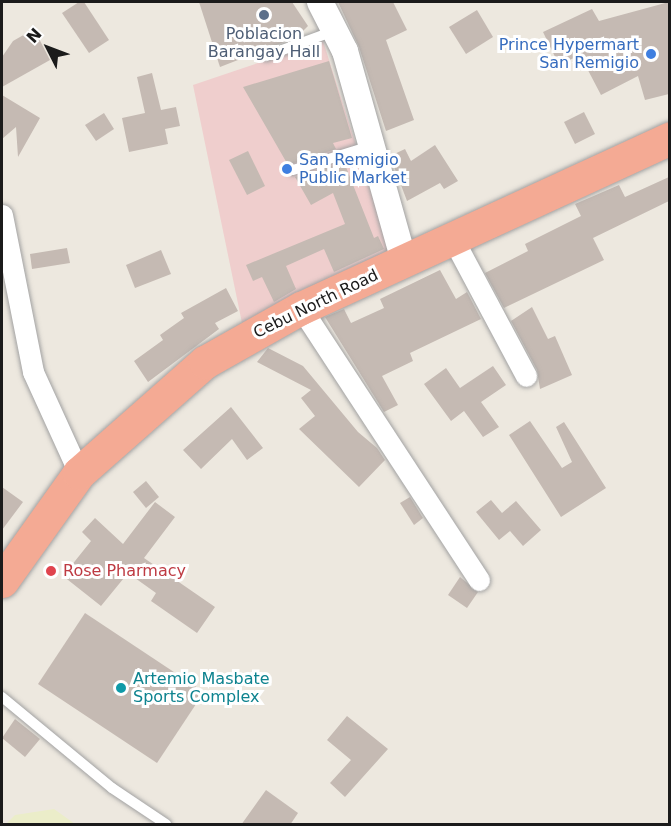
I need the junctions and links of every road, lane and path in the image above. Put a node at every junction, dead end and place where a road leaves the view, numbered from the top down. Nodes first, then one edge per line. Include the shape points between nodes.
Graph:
1 (320, 2) edge
2 (334, 31) junction
3 (266, 56) dead end
4 (669, 138) edge
5 (371, 146) junction
6 (293, 170) dead end
7 (2, 215) edge
8 (453, 239) junction
9 (404, 261) junction
10 (301, 308) junction
11 (526, 376) dead end
12 (79, 473) junction
13 (479, 580) dead end
14 (2, 581) edge
15 (2, 697) edge
16 (166, 825) edge

1 - 2 street
2 - 3 lane
2 - 5 street via 345,51
4 - 8 highway, Cebu North Road
5 - 6 lane
5 - 9 street
7 - 12 street via 33,372
8 - 9 highway, Cebu North Road
8 - 11 street
9 - 10 highway, Cebu North Road
10 - 12 highway, Cebu North Road via 205,362
10 - 13 street
12 - 14 highway, Cebu North Road
15 - 16 lane via 112,788

